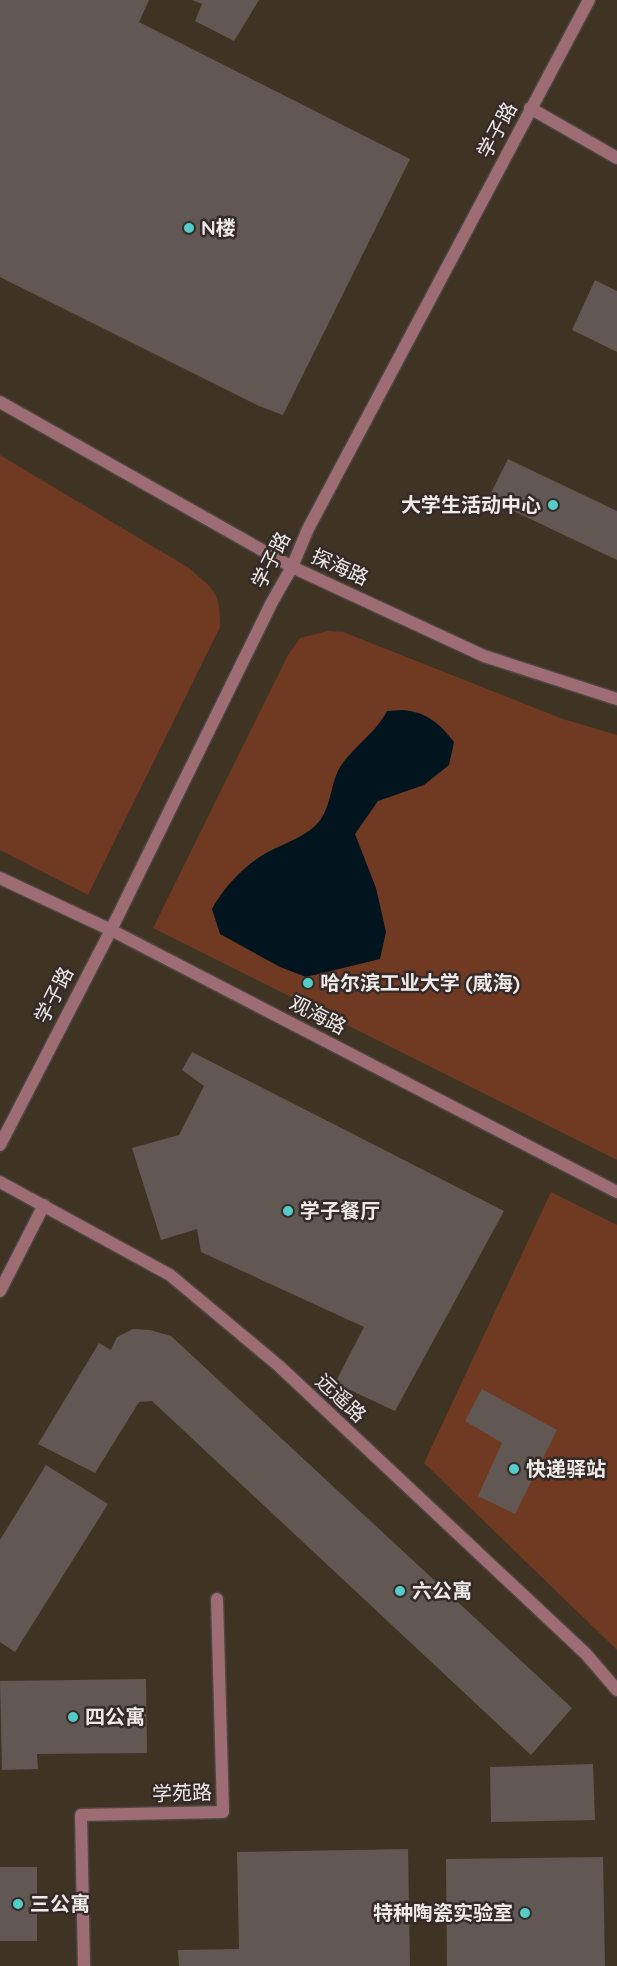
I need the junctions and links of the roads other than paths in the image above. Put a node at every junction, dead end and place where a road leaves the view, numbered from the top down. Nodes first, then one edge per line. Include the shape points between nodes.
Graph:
1 (589, 0) edge
2 (530, 108) junction
3 (617, 158) edge
4 (0, 402) edge
5 (292, 567) junction
6 (617, 699) edge
7 (0, 878) edge
8 (111, 930) junction
9 (0, 1145) edge
10 (0, 1182) edge
11 (617, 1192) edge
12 (44, 1205) junction
13 (0, 1291) edge
14 (217, 1599) dead end
15 (617, 1690) edge
16 (84, 1966) edge

1 - 2 street, 学子路
2 - 3 street
2 - 5 street, 学子路 via 308,529
4 - 5 street, 探海路
5 - 6 street, 探海路 via 484,656
5 - 8 street, 学子路
7 - 8 street, 观海路
8 - 9 street, 学子路
8 - 11 street, 观海路
10 - 12 street, 远遥路
12 - 13 street
12 - 15 street, 远遥路 via 170,1275 270,1359 586,1654
14 - 16 street, 学苑路 via 223,1812 81,1815

